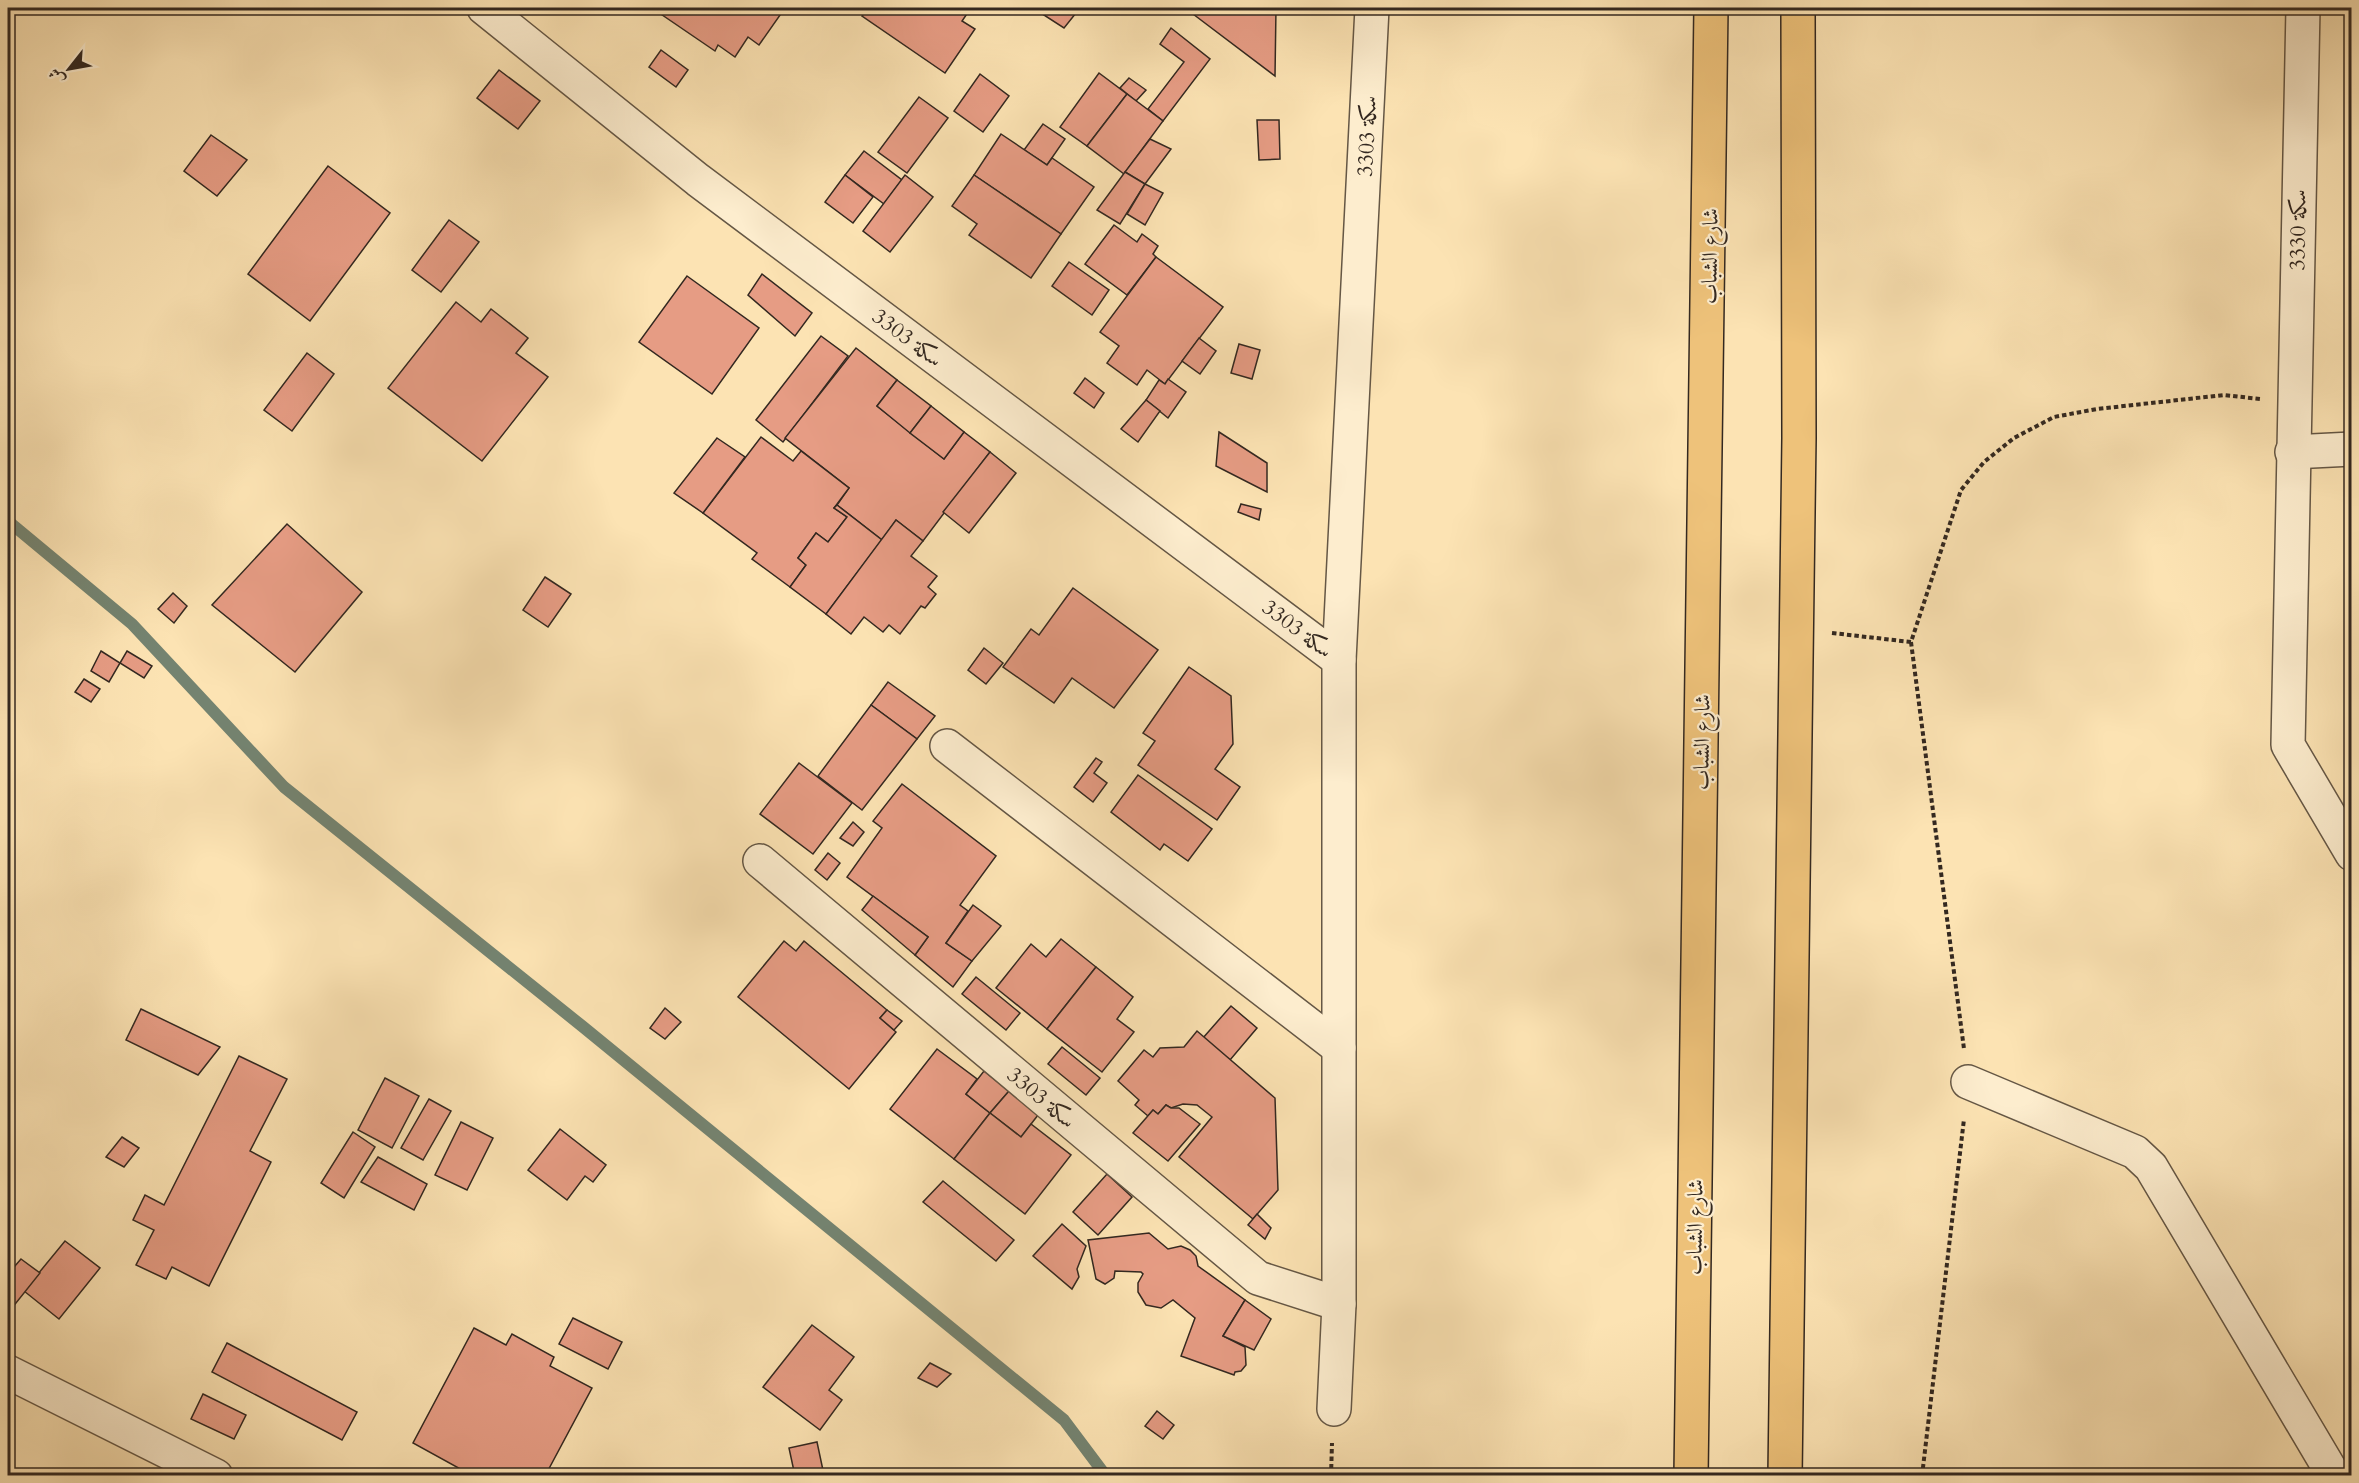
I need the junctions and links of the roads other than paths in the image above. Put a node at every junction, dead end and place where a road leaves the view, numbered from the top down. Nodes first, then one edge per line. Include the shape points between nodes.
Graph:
1 (484, 8) edge
2 (1372, 8) edge
3 (1711, 8) edge
4 (1798, 8) edge
5 (2302, 8) edge
6 (2352, 449) edge
7 (2292, 452) junction
8 (1339, 660) junction
9 (947, 746) dead end
10 (2352, 854) edge
11 (760, 861) dead end
12 (1339, 1048) junction
13 (1968, 1082) road end
14 (1339, 1304) junction
15 (8, 1372) edge
16 (1334, 1409) dead end
17 (216, 1476) edge
18 (1691, 1476) edge
19 (1785, 1476) edge
20 (2334, 1476) edge

1 - 8 street, سكة 3303 via 698,180
2 - 8 street, سكة 3303
3 - 18 main road, شارع الشباب
4 - 19 main road via 1796,629
5 - 7 street, سكة 3330
6 - 7 street
7 - 10 street, سكة 3330 via 2288,745
8 - 12 street, سكة 3303
9 - 12 street
11 - 14 street, سكة 3303 via 1258,1278
12 - 14 street, سكة 3303
13 - 20 street via 2135,1152 2151,1167
14 - 16 street, سكة 3303
15 - 17 street

